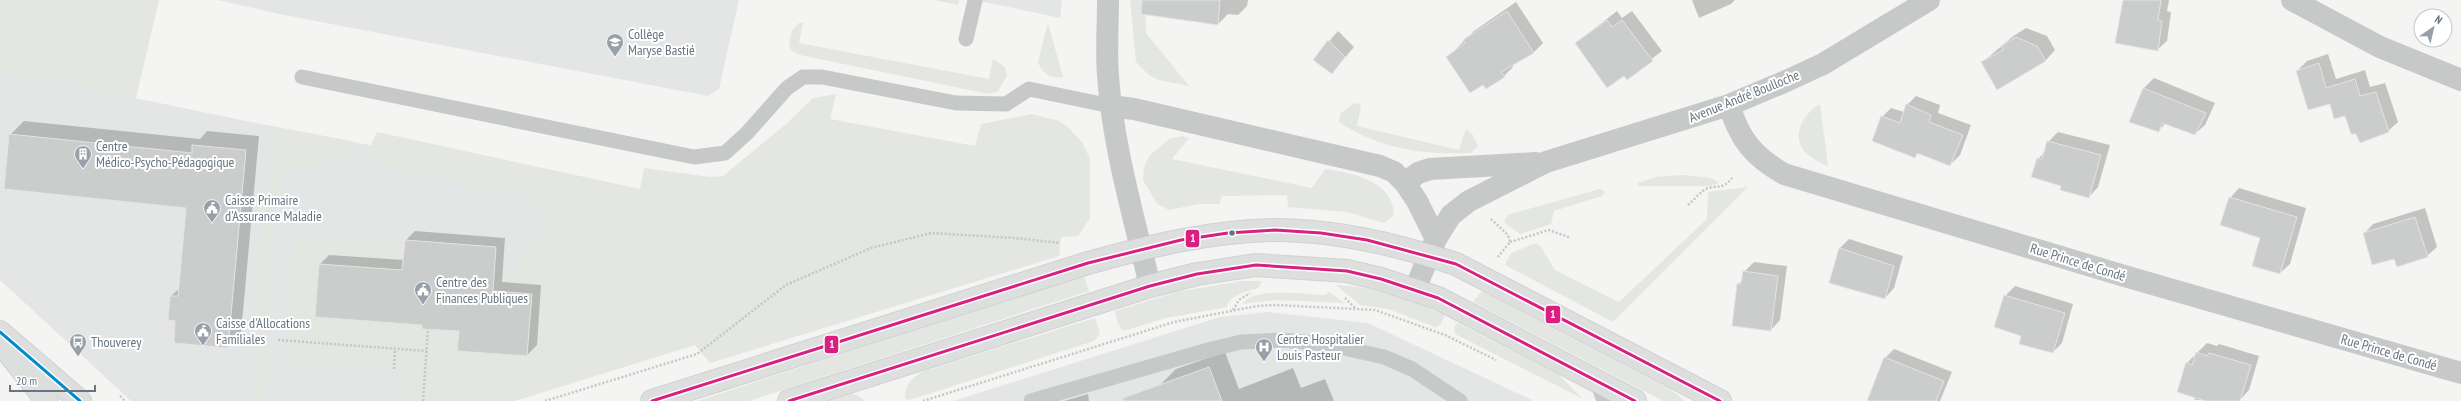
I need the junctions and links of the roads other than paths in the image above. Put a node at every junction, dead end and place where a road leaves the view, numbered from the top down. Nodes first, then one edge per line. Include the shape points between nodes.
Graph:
1 (975, 0) edge
2 (1108, 0) edge
3 (1929, 0) edge
4 (2292, 0) edge
5 (966, 39) dead end
6 (302, 76) dead end
7 (2461, 80) edge
8 (1729, 105) junction
9 (1112, 106) junction
10 (1546, 162) junction
11 (1405, 183) junction
12 (1432, 247) junction
13 (1141, 248) junction
14 (1150, 286) junction
15 (1415, 289) junction
16 (0, 332) edge
17 (0, 342) edge
18 (2461, 373) edge
19 (1601, 391) edge
20 (47, 401) edge
21 (80, 401) edge
22 (652, 401) edge
23 (789, 401) edge
24 (1031, 401) edge
25 (1460, 401) edge
26 (1635, 401) edge
27 (1720, 401) edge

1 - 5 lane
2 - 9 street via 1108,75
3 - 8 street, Avenue André Boulloche via 1823,64
4 - 7 street via 2380,47
6 - 9 lane via 694,157 725,153 747,133 787,88 803,77 822,77 956,103 1006,104 1029,89
8 - 10 street, Avenue André Boulloche
8 - 18 street, Rue Prince de Condé via 1737,130 1748,146 1765,163 1784,174 2113,273
9 - 11 street via 1380,166 1394,172
9 - 13 street
10 - 11 street via 1430,169 1418,173
10 - 12 street via 1469,201 1451,215
11 - 12 street via 1417,201
12 - 13 main road via 1276,230 1203,237
12 - 15 street
12 - 27 main road via 1482,277
13 - 14 street
13 - 22 main road
14 - 15 main road via 1197,274 1256,265 1347,271
14 - 23 main road
15 - 19 main road via 1460,309
16 - 21 main road
17 - 20 main road
19 - 26 main road
24 - 25 lane via 1208,350 1241,342 1281,340 1326,344 1384,357 1412,369

